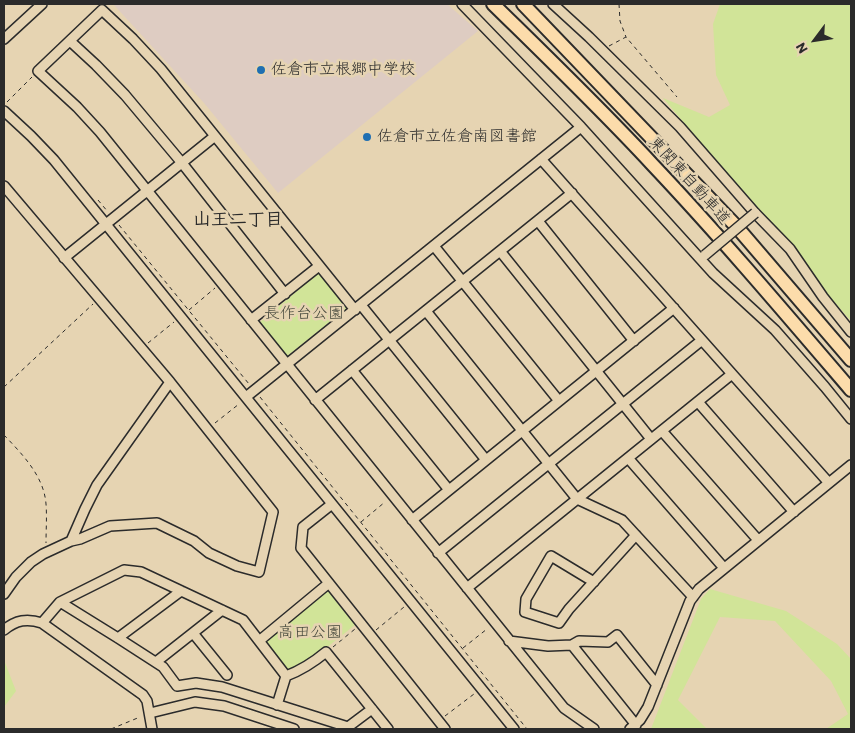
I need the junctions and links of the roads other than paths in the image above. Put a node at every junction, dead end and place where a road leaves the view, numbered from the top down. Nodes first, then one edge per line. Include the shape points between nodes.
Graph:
1 (462, 4) edge
2 (493, 4) edge
3 (522, 4) edge
4 (553, 4) edge
5 (37, 5) edge
6 (4, 39) edge
7 (70, 41) junction
8 (8, 109) edge
9 (581, 128) junction
10 (215, 136) junction
11 (542, 159) junction
12 (182, 164) junction
13 (4, 186) edge
14 (147, 191) junction
15 (572, 193) junction
16 (755, 213) junction
17 (109, 221) junction
18 (538, 221) junction
19 (434, 246) junction
20 (500, 251) junction
21 (703, 257) junction
22 (64, 258) junction
23 (319, 266) junction
24 (463, 281) junction
25 (285, 294) junction
26 (358, 307) junction
27 (674, 308) junction
28 (426, 311) junction
29 (252, 320) junction
30 (851, 332) edge
31 (390, 340) junction
32 (702, 340) junction
33 (634, 341) junction
34 (851, 360) edge
35 (287, 364) junction
36 (352, 370) junction
37 (596, 371) junction
38 (732, 374) junction
39 (170, 382) junction
40 (851, 390) edge
41 (243, 400) junction
42 (316, 400) junction
43 (559, 401) junction
44 (698, 402) junction
45 (623, 404) junction
46 (851, 419) edge
47 (662, 430) junction
48 (523, 431) junction
49 (651, 439) junction
50 (628, 458) junction
51 (486, 460) junction
52 (549, 464) junction
53 (851, 465) edge
54 (829, 483) junction
55 (449, 490) junction
56 (577, 499) junction
57 (332, 504) junction
58 (794, 512) junction
59 (412, 520) junction
60 (636, 535) junction
61 (758, 540) junction
62 (71, 541) junction
63 (438, 553) junction
64 (724, 568) junction
65 (594, 582) junction
66 (329, 583) junction
67 (467, 588) junction
68 (180, 591) junction
69 (4, 594) edge
70 (693, 596) junction
71 (60, 602) junction
72 (222, 610) junction
73 (42, 623) junction
74 (4, 630) edge
75 (194, 633) junction
76 (118, 638) junction
77 (259, 641) junction
78 (510, 641) junction
79 (572, 645) junction
80 (156, 662) junction
81 (227, 675) dead end
82 (286, 676) junction
83 (657, 685) junction
84 (277, 704) junction
85 (372, 709) junction
86 (150, 714) junction
87 (633, 727) edge
88 (152, 729) edge
89 (294, 729) edge
90 (388, 729) edge
91 (445, 729) edge
92 (514, 729) edge
93 (594, 729) edge

1 - 9 street
2 - 40 highway, 東関東自動車道 via 652,164
3 - 34 highway, 東関東自動車道 via 736,226
4 - 16 street via 680,127
5 - 6 street
7 - 10 street via 102,10 161,69
7 - 12 street via 125,95
7 - 14 street via 38,71 100,132
8 - 17 street
9 - 11 street
9 - 21 street
10 - 12 street
10 - 23 street
11 - 15 street
11 - 19 street
12 - 14 street
12 - 25 street
13 - 22 street
14 - 17 street
14 - 29 street
15 - 18 street
15 - 27 street
16 - 21 street, bridge
16 - 30 street via 790,248
17 - 22 street
17 - 41 street
18 - 20 street
18 - 33 street
19 - 24 street
19 - 26 street
20 - 24 street
20 - 37 street
21 - 46 street via 713,273 775,330
22 - 39 street
23 - 25 street
23 - 26 street
24 - 28 street
24 - 43 street
25 - 29 street
26 - 31 street
26 - 35 street
27 - 32 street
27 - 33 street
28 - 31 street
28 - 48 street
29 - 35 street
31 - 36 street
31 - 51 street
32 - 38 street
32 - 45 street
33 - 37 street
35 - 41 street
35 - 42 street
36 - 42 street
36 - 55 street
37 - 43 street
37 - 45 street
38 - 44 street
38 - 54 street
39 - 62 street via 97,485
39 - 62 street via 273,512 259,572 209,553 194,541 157,523 110,526
41 - 57 street
42 - 59 street
43 - 48 street
44 - 47 street
44 - 58 street
45 - 49 street
45 - 52 street
47 - 49 street
47 - 61 street
48 - 51 street
48 - 52 street
49 - 50 street
50 - 56 street
50 - 64 street
51 - 55 street
52 - 56 street
52 - 63 street
53 - 54 street
54 - 58 street
55 - 59 street
56 - 60 street via 622,520
56 - 67 street
57 - 66 street via 303,527 301,548
57 - 92 street
58 - 61 street
59 - 63 street
60 - 65 street
60 - 70 street
61 - 64 street
62 - 69 street via 31,562
63 - 67 street
64 - 70 street
65 - 65 street via 559,623 525,612 526,599 551,556
66 - 77 street
66 - 91 street
67 - 78 street
68 - 71 street via 141,572 124,570
68 - 72 street
68 - 76 street
70 - 83 street
71 - 73 street
71 - 76 street
72 - 75 street
72 - 77 street via 243,620
73 - 74 street via 25,620
73 - 86 street via 143,694
75 - 80 street
75 - 81 street
76 - 80 street
77 - 82 street
78 - 79 street via 548,646
78 - 93 street via 564,708
79 - 83 street via 580,641 608,642 617,635
79 - 87 street
80 - 84 street via 177,686 196,683 222,687
82 - 84 street
82 - 85 street via 313,663 326,652
83 - 87 street via 648,707
84 - 85 street via 348,727
85 - 90 street
86 - 88 street
86 - 89 street via 195,702 224,706

